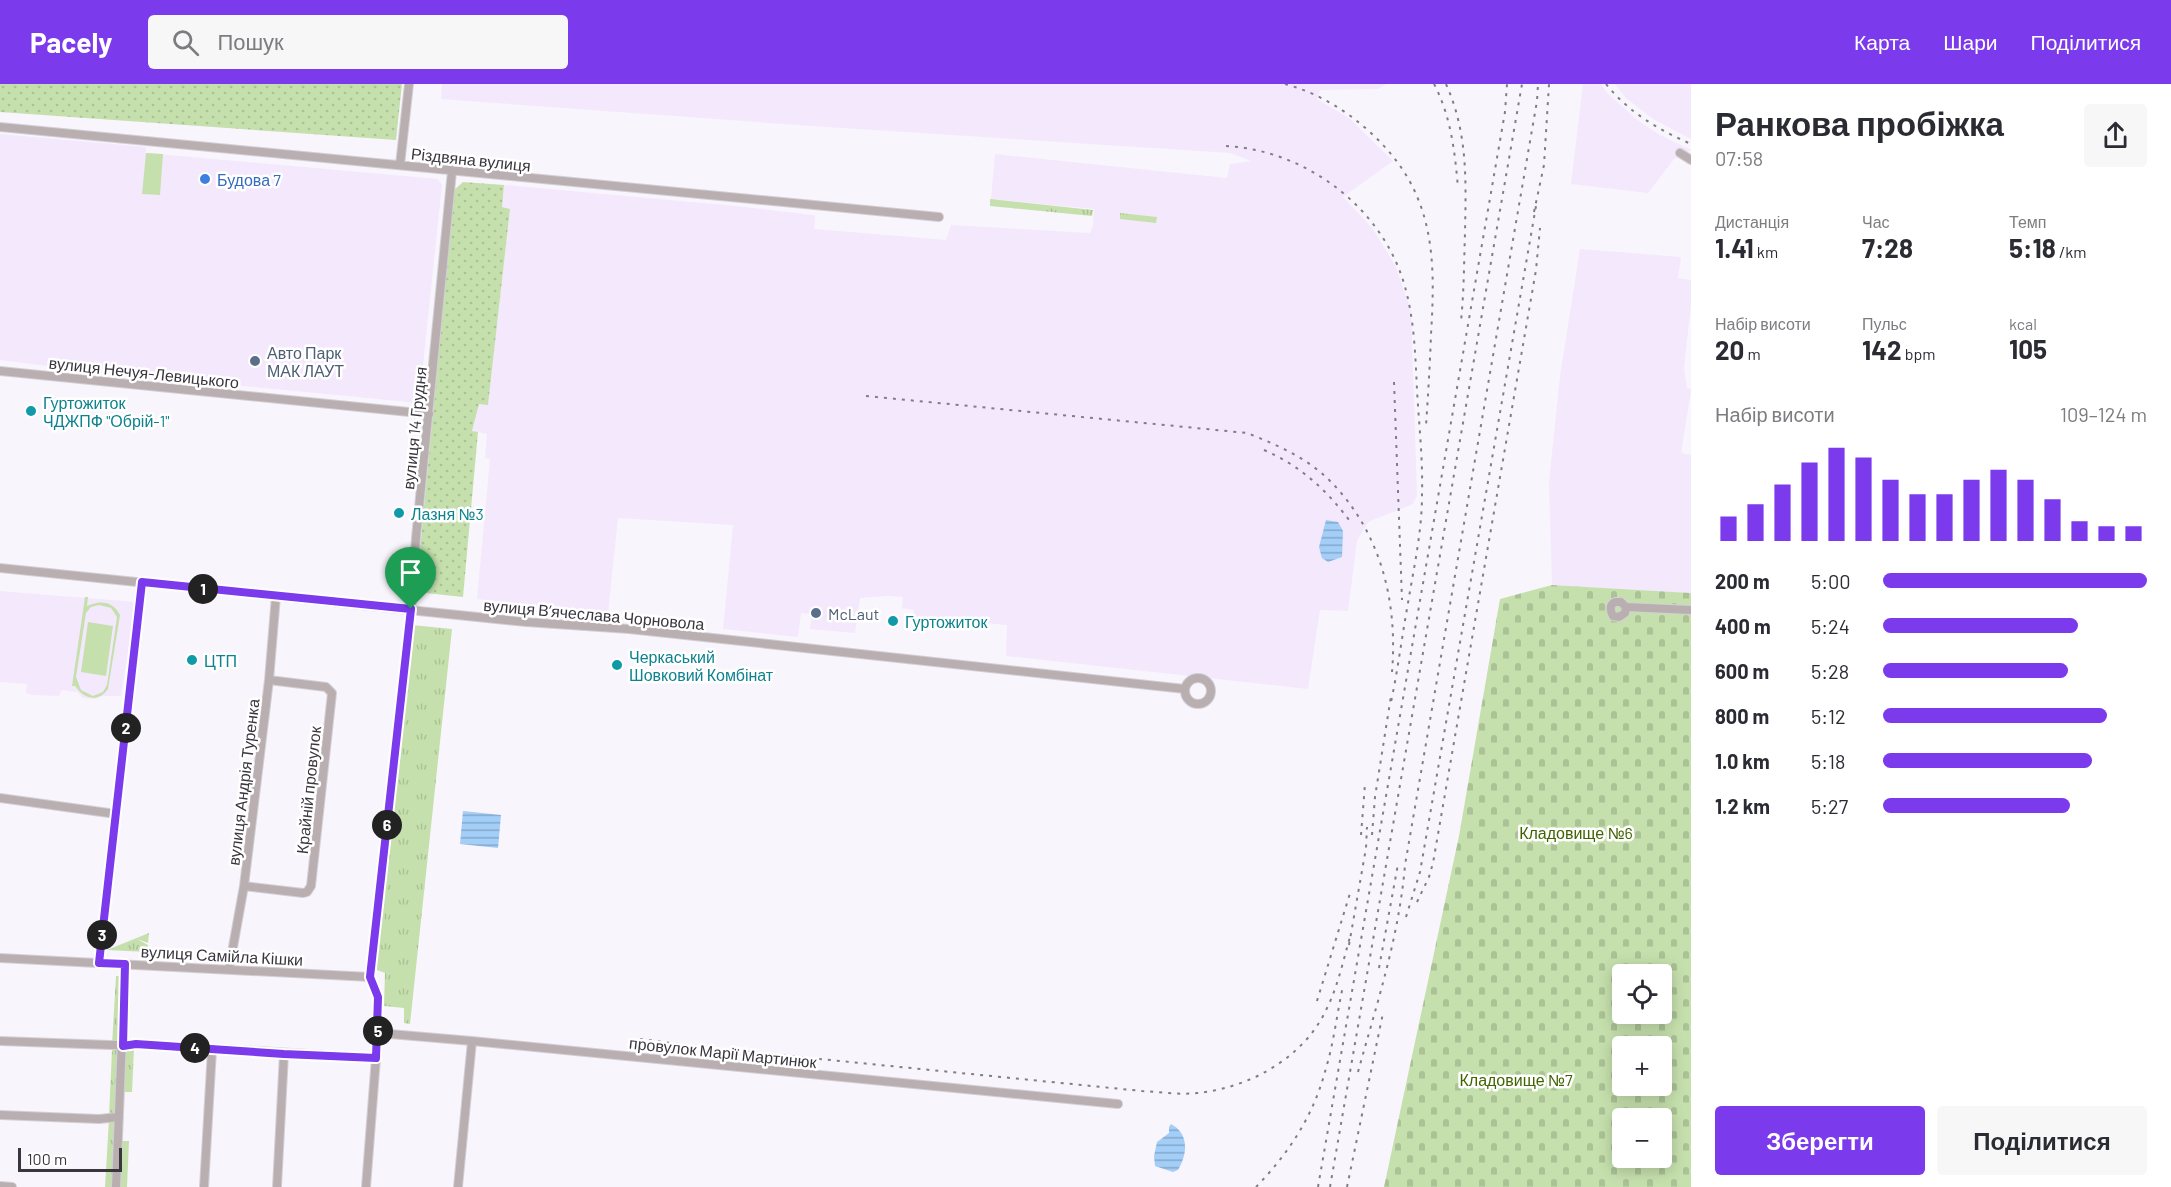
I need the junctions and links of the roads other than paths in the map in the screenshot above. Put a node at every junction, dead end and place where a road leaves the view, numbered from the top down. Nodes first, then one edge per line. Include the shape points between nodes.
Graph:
1 (409, 84) edge
2 (0, 127) edge
3 (1680, 153) dead end
4 (1691, 160) edge
5 (400, 165) junction
6 (452, 171) junction
7 (939, 217) dead end
8 (0, 371) edge
9 (429, 414) junction
10 (0, 568) edge
11 (142, 582) junction
12 (276, 596) junction
13 (1626, 607) dead end
14 (411, 609) junction
15 (1691, 610) edge
16 (269, 680) junction
17 (1185, 689) dead end
18 (0, 798) edge
19 (116, 814) junction
20 (244, 886) junction
21 (0, 958) edge
22 (99, 963) junction
23 (125, 964) junction
24 (229, 969) junction
25 (370, 977) junction
26 (378, 1033) junction
27 (0, 1041) edge
28 (472, 1041) junction
29 (123, 1046) junction
30 (212, 1050) junction
31 (284, 1054) junction
32 (376, 1058) junction
33 (1118, 1104) dead end
34 (0, 1114) edge
35 (119, 1118) junction
36 (0, 1186) edge
37 (12, 1187) edge
38 (116, 1187) edge
39 (204, 1187) edge
40 (277, 1187) edge
41 (366, 1187) edge
42 (458, 1187) edge

1 - 5 street
2 - 5 street, Різдвяна вулиця
3 - 4 street
5 - 6 street, Різдвяна вулиця
6 - 7 street, Різдвяна вулиця
6 - 9 street, вулиця 14 Грудня
8 - 9 street, вулиця Нечуя-Левицького
9 - 14 street, вулиця 14 Грудня
10 - 11 street, вулиця Вʼячеслава Чорновола
11 - 12 street, вулиця Вʼячеслава Чорновола
11 - 19 street
12 - 14 street, вулиця Вʼячеслава Чорновола
12 - 16 street, вулиця Андрія Туренка
13 - 15 street
14 - 17 street, вулиця Вʼячеслава Чорновола
14 - 25 street, вулиця 14 Грудня
16 - 20 street, вулиця Андрія Туренка
16 - 20 street, Крайній провулок via 326,687 332,693 311,886 303,892
18 - 19 street
19 - 22 street
20 - 24 street, вулиця Андрія Туренка
21 - 22 street, вулиця Самійла Кішки
22 - 23 street, вулиця Самійла Кішки
23 - 24 street, вулиця Самійла Кішки
23 - 29 street
24 - 25 street, вулиця Самійла Кішки
25 - 26 street, вулиця 14 Грудня via 378,997
26 - 28 street, провулок Марії Мартинюк
26 - 32 street, вулиця 14 Грудня
27 - 29 street
28 - 33 street, провулок Марії Мартинюк
28 - 42 street
29 - 30 street
29 - 35 street
30 - 31 street
30 - 39 street
31 - 32 street
31 - 40 street
32 - 41 street, вулиця 14 Грудня
34 - 35 street
35 - 38 street
36 - 37 street

